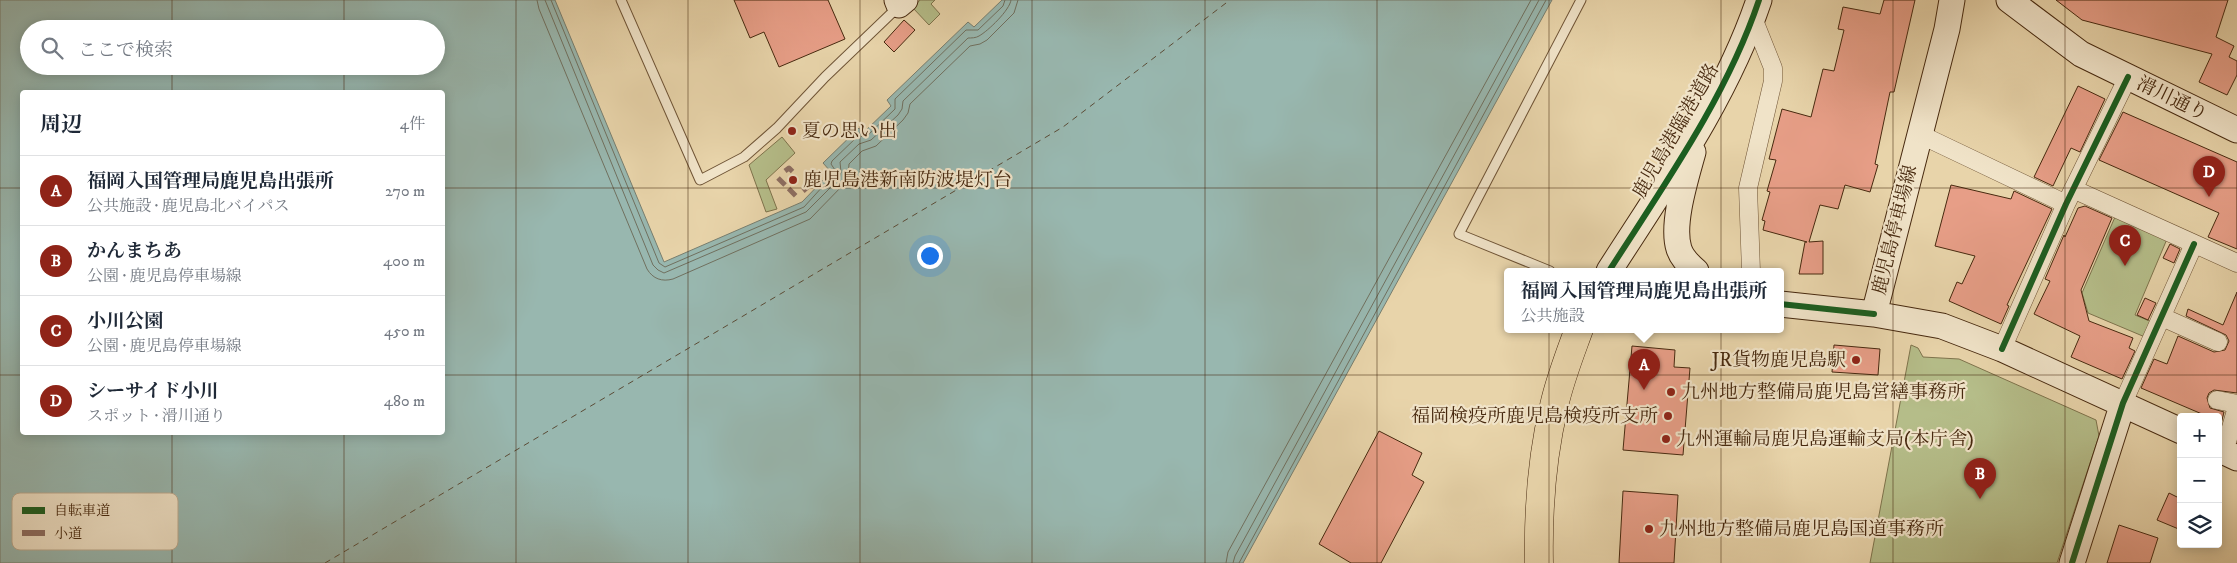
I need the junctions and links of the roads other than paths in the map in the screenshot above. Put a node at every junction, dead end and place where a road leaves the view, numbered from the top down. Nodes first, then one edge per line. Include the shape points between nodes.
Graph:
1 (621, 0) edge
2 (1581, 0) edge
3 (1952, 0) edge
4 (2009, 0) edge
5 (900, 2) edge
6 (1756, 9) edge
7 (2128, 77) junction
8 (1699, 128) junction
9 (2237, 130) edge
10 (1919, 134) junction
11 (2070, 196) junction
12 (2194, 244) junction
13 (2237, 263) edge
14 (1543, 268) edge
15 (1611, 268) edge
16 (1693, 268) edge
17 (1751, 268) edge
18 (1784, 304) edge
19 (1874, 314) junction
20 (2162, 317) junction
21 (1578, 333) edge
22 (2218, 342) dead end
23 (2002, 348) junction
24 (2217, 400) dead end
25 (2123, 403) junction
26 (2237, 405) edge
27 (2177, 429) edge
28 (2226, 453) edge
29 (1539, 563) edge
30 (2072, 563) edge

1 - 5 lane via 700,180 744,157 760,143
2 - 14 lane via 1458,234
3 - 10 street, 鹿児島停車場線
4 - 7 street, 滑川通り via 2081,54
6 - 8 street, 鹿児島港臨港道路
6 - 17 street via 1773,68 1773,81 1748,188
7 - 9 street, 滑川通り
7 - 11 street
8 - 15 street, 鹿児島港臨港道路
8 - 16 street via 1680,199 1678,229 1679,249
10 - 11 street
10 - 19 street, 鹿児島停車場線
11 - 12 street
11 - 23 street
12 - 13 street
12 - 20 street
18 - 19 street
19 - 23 street, 鹿児島停車場線 via 1942,326
20 - 22 street
20 - 25 street
21 - 29 highway via 1562,377 1548,434 1538,528
23 - 25 street, 鹿児島停車場線
24 - 26 street
25 - 27 street, 鹿児島停車場線
25 - 30 street
26 - 28 street

